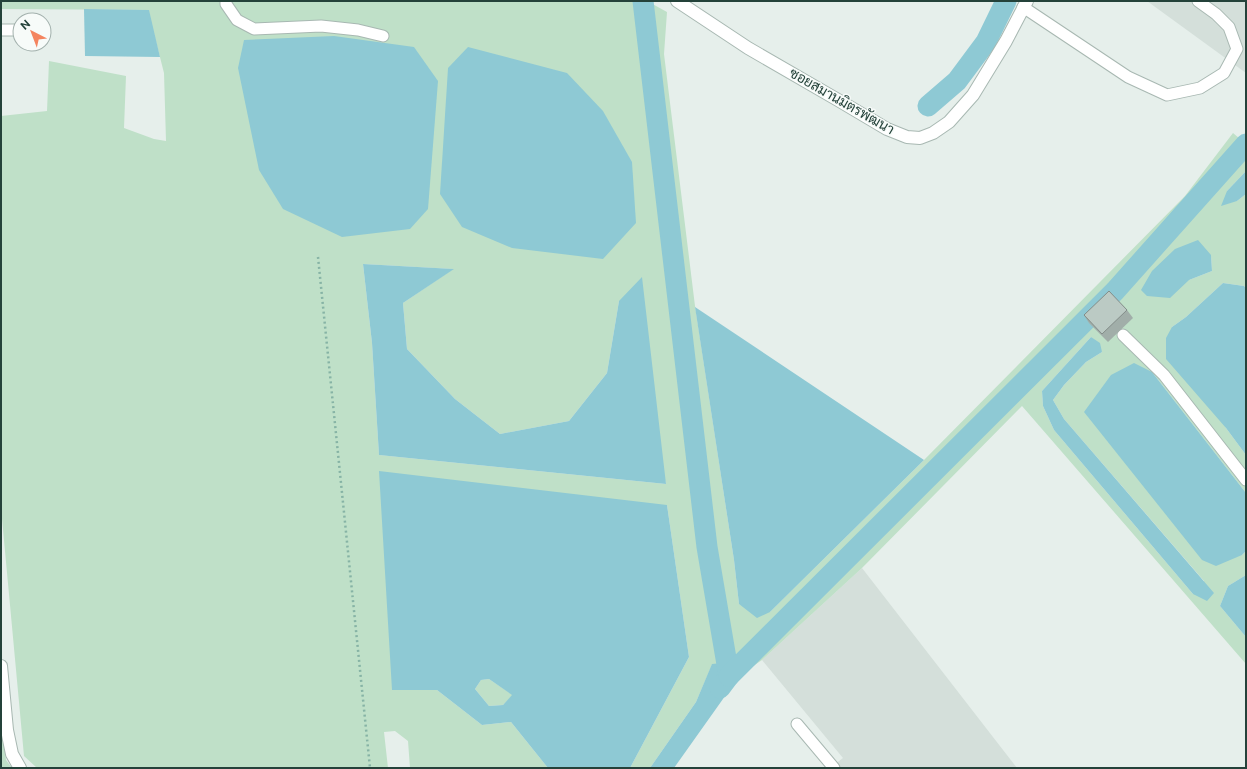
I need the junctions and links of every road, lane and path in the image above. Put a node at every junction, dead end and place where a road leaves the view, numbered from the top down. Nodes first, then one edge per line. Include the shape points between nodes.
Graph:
1 (226, 1) edge
2 (677, 1) edge
3 (1198, 1) edge
4 (1025, 4) edge
5 (1, 30) edge
6 (12, 30) edge
7 (383, 36) dead end
8 (318, 257) dead end
9 (1123, 335) dead end
10 (1246, 480) edge
11 (1, 666) edge
12 (797, 724) dead end
13 (20, 768) edge
14 (370, 768) edge
15 (834, 768) edge

1 - 7 lane via 237,20 254,29 321,26
2 - 4 street, ซอยสมานมิตรพัฒนา via 748,48 887,129 906,137 920,138 949,122 973,95
3 - 4 lane via 1229,27 1237,49 1224,73 1200,88 1167,95 1128,77
5 - 6 lane
8 - 14 path
9 - 10 lane via 1164,376
11 - 13 street via 7,730 12,754
12 - 15 lane

